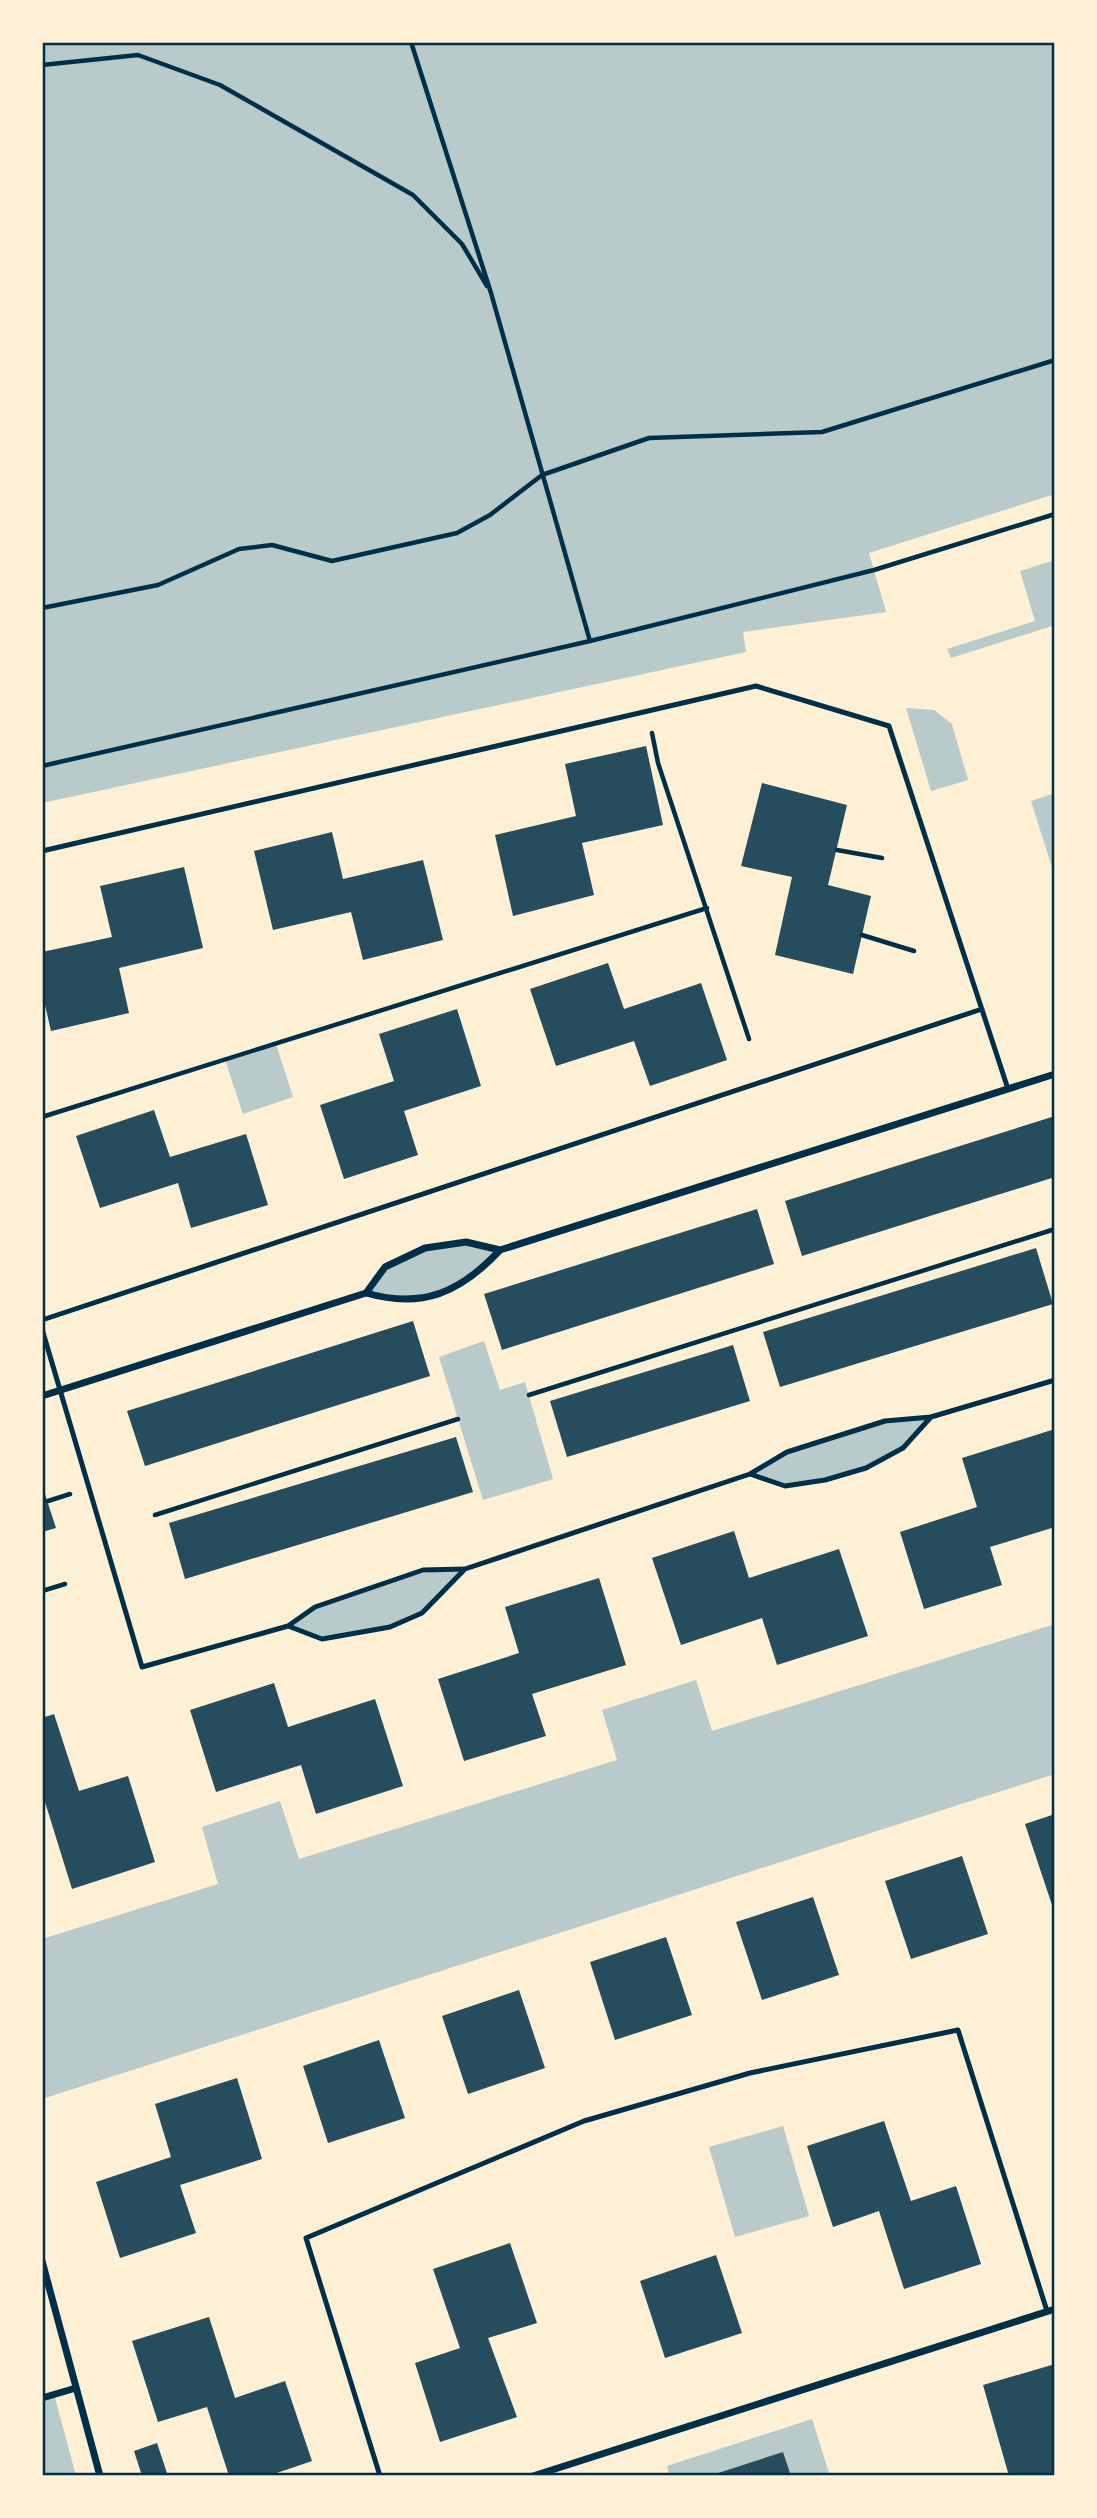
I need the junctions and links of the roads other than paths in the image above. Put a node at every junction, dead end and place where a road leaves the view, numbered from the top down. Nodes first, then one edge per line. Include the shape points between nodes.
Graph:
1 (42, 851) edge
2 (982, 1009) junction
3 (1055, 1074) edge
4 (1008, 1089) junction
5 (500, 1250) junction
6 (366, 1293) junction
7 (42, 1320) edge
8 (42, 1329) edge
9 (1055, 1380) edge
10 (60, 1390) junction
11 (42, 1396) edge
12 (931, 1417) junction
13 (750, 1474) junction
14 (465, 1569) junction
15 (288, 1626) junction
16 (42, 2261) edge
17 (1051, 2310) edge
18 (76, 2388) junction
19 (42, 2398) edge
20 (100, 2476) edge
21 (380, 2476) edge
22 (533, 2476) edge

1 - 2 lane via 757,686 889,726
2 - 4 lane
2 - 7 lane
3 - 4 street
4 - 5 street
5 - 6 street via 475,1277 440,1294 396,1301
5 - 6 street via 466,1242 425,1248 385,1267
6 - 10 street
8 - 10 lane
9 - 12 lane
10 - 11 street
10 - 15 lane via 142,1667
12 - 13 lane via 885,1421 787,1451
12 - 13 lane via 903,1448 866,1468 785,1486
13 - 14 lane
14 - 15 lane via 423,1570 315,1606
14 - 15 lane via 422,1613 390,1627 322,1639
16 - 18 street
17 - 21 lane via 958,2030 750,2073 584,2121 306,2238
17 - 22 street
18 - 19 street
18 - 20 street

